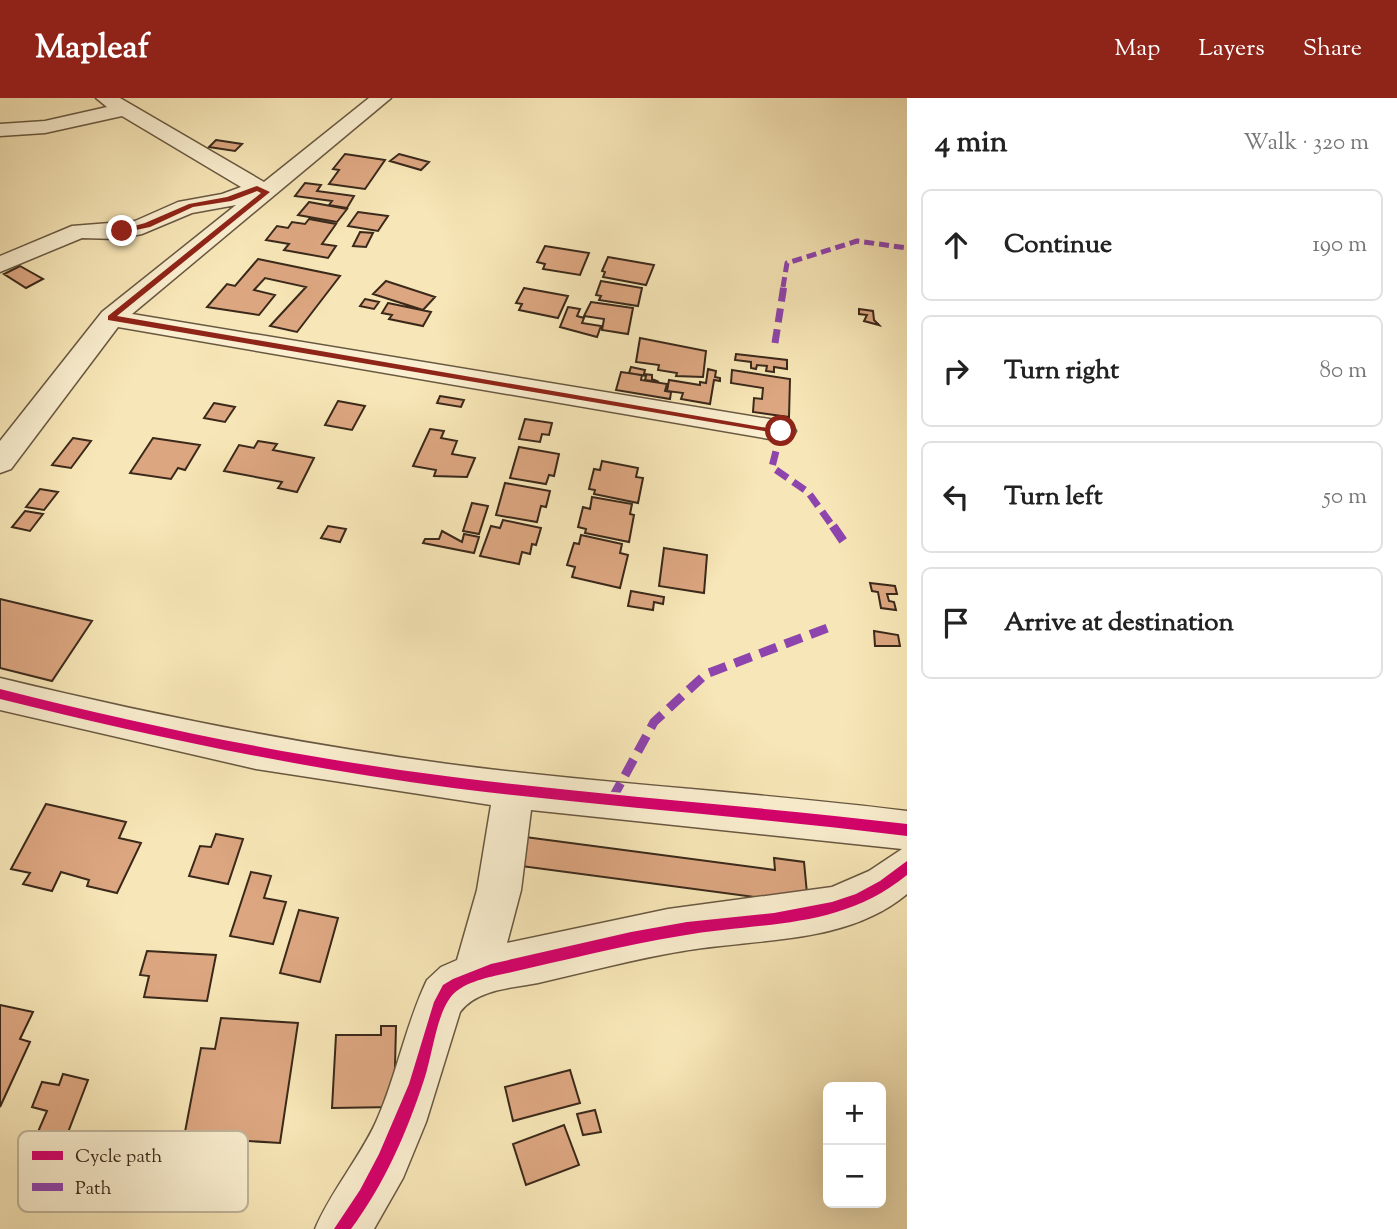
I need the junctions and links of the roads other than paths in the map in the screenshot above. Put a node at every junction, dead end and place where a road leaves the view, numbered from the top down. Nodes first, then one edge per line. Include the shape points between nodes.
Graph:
1 (381, 98) edge
2 (114, 104) edge
3 (0, 130) edge
4 (261, 190) junction
5 (0, 265) edge
6 (111, 318) junction
7 (781, 431) dead end
8 (0, 462) edge
9 (0, 694) edge
10 (514, 789) junction
11 (907, 830) edge
12 (907, 867) edge
13 (475, 976) junction
14 (342, 1229) edge

1 - 4 street
2 - 3 street via 45,127
2 - 4 street
4 - 5 street via 186,207 142,227 65,236
4 - 6 street
6 - 7 street
6 - 8 street
9 - 10 street via 184,739
10 - 11 street
10 - 13 street via 499,890
12 - 13 street via 879,888 826,911 639,936
13 - 14 street via 443,995 428,1052 388,1154

